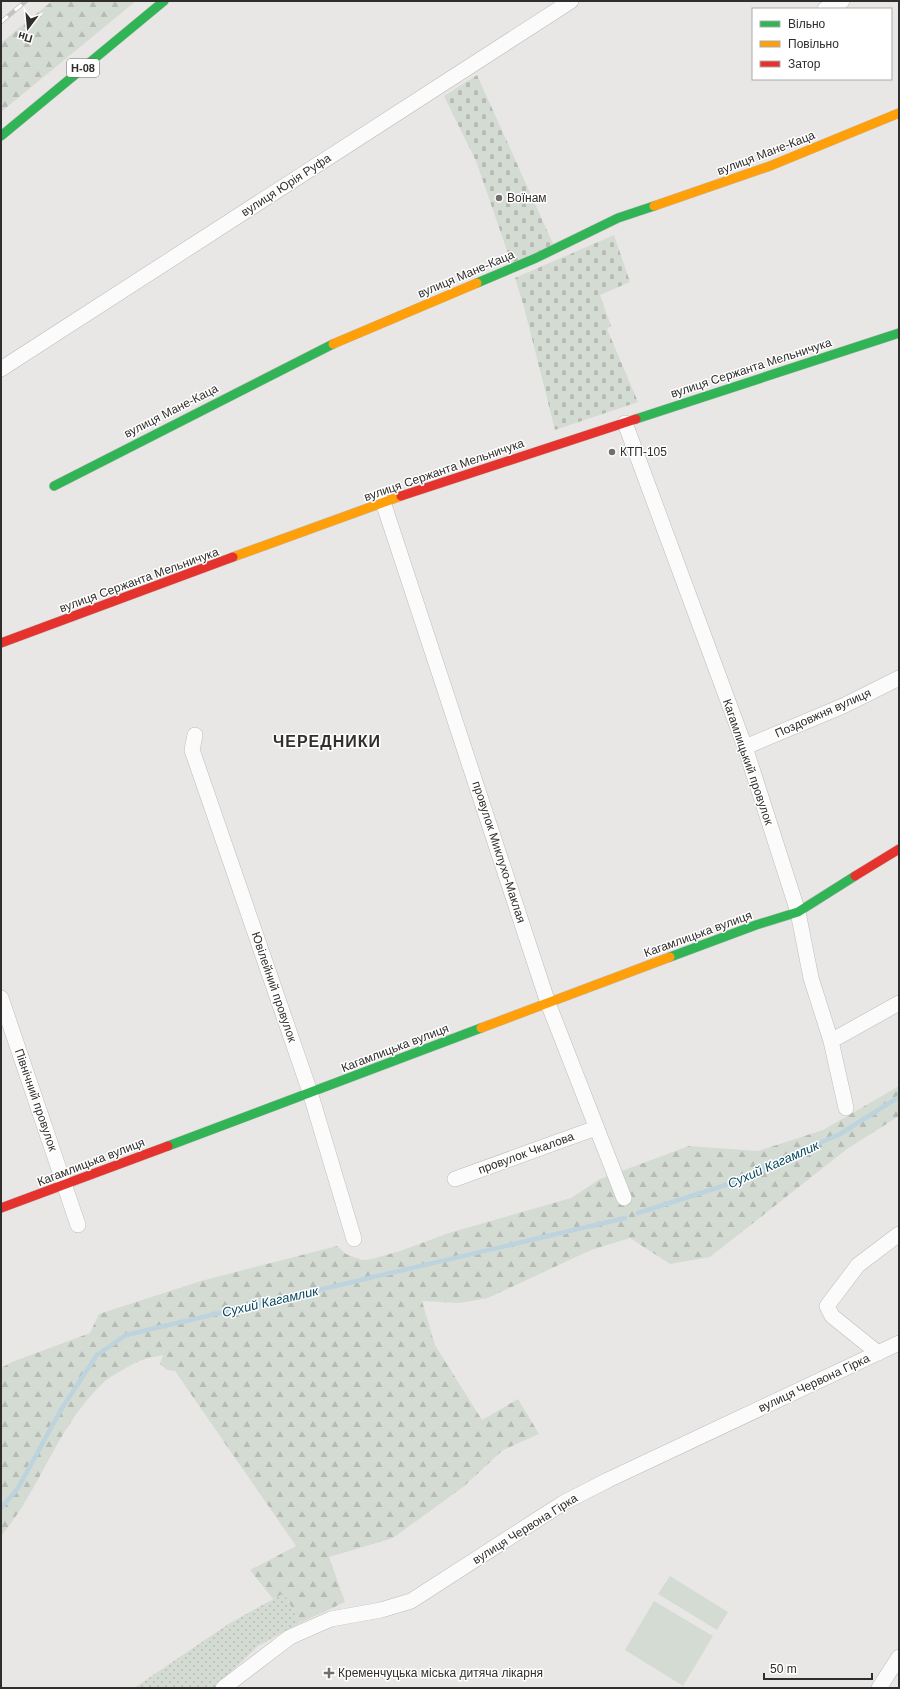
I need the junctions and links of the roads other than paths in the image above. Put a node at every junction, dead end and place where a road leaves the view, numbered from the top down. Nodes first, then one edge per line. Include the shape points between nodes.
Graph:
1 (164, 1) edge
2 (570, 1) edge
3 (842, 1) edge
4 (827, 8) edge
5 (899, 113) edge
6 (1, 136) edge
7 (899, 333) edge
8 (1, 369) edge
9 (625, 423) junction
10 (54, 486) dead end
11 (383, 502) junction
12 (1, 643) edge
13 (899, 678) edge
14 (195, 736) dead end
15 (745, 747) junction
16 (899, 849) edge
17 (798, 912) junction
18 (1, 998) edge
19 (548, 1003) junction
20 (899, 1003) edge
21 (831, 1041) junction
22 (310, 1092) junction
23 (846, 1108) dead end
24 (596, 1128) junction
25 (455, 1179) dead end
26 (65, 1184) junction
27 (624, 1198) dead end
28 (1, 1208) edge
29 (78, 1225) dead end
30 (899, 1234) edge
31 (354, 1239) dead end
32 (899, 1343) edge
33 (878, 1353) junction
34 (899, 1656) edge
35 (223, 1688) edge
36 (879, 1688) edge

1 - 6 street, Н-08
2 - 8 street, вулиця Юрія Руфа
3 - 4 street
5 - 10 street, вулиця Мане-Каца via 770,166 618,218 536,258 333,344
7 - 9 street, вулиця Сержанта Мельничука
9 - 11 street, вулиця Сержанта Мельничука
9 - 15 street, Кагамлицький провулок
11 - 12 street, вулиця Сержанта Мельничука
11 - 19 street, провулок Миклухо-Маклая
13 - 15 street, Поздовжня вулиця via 843,706
14 - 22 street, Ювілейний провулок via 192,750
15 - 17 street, Кагамлицький провулок
16 - 17 street, Кагамлицька вулиця
17 - 19 street, Кагамлицька вулиця via 756,925
17 - 21 street, Кагамлицький провулок via 811,978
18 - 26 street, Північний провулок
19 - 22 street, Кагамлицька вулиця
19 - 24 street, провулок Миклухо-Маклая
20 - 21 street
21 - 23 street, Кагамлицький провулок
22 - 26 street, Кагамлицька вулиця
22 - 31 street, Ювілейний провулок
24 - 25 street, провулок Чкалова
24 - 27 street, провулок Миклухо-Маклая
26 - 28 street, Кагамлицька вулиця
26 - 29 street, Північний провулок
30 - 33 street via 858,1265 827,1306 832,1316
32 - 33 street, вулиця Червона Гірка
33 - 35 street, вулиця Червона Гірка via 562,1503 411,1601 381,1610 331,1619 290,1637
34 - 36 street

